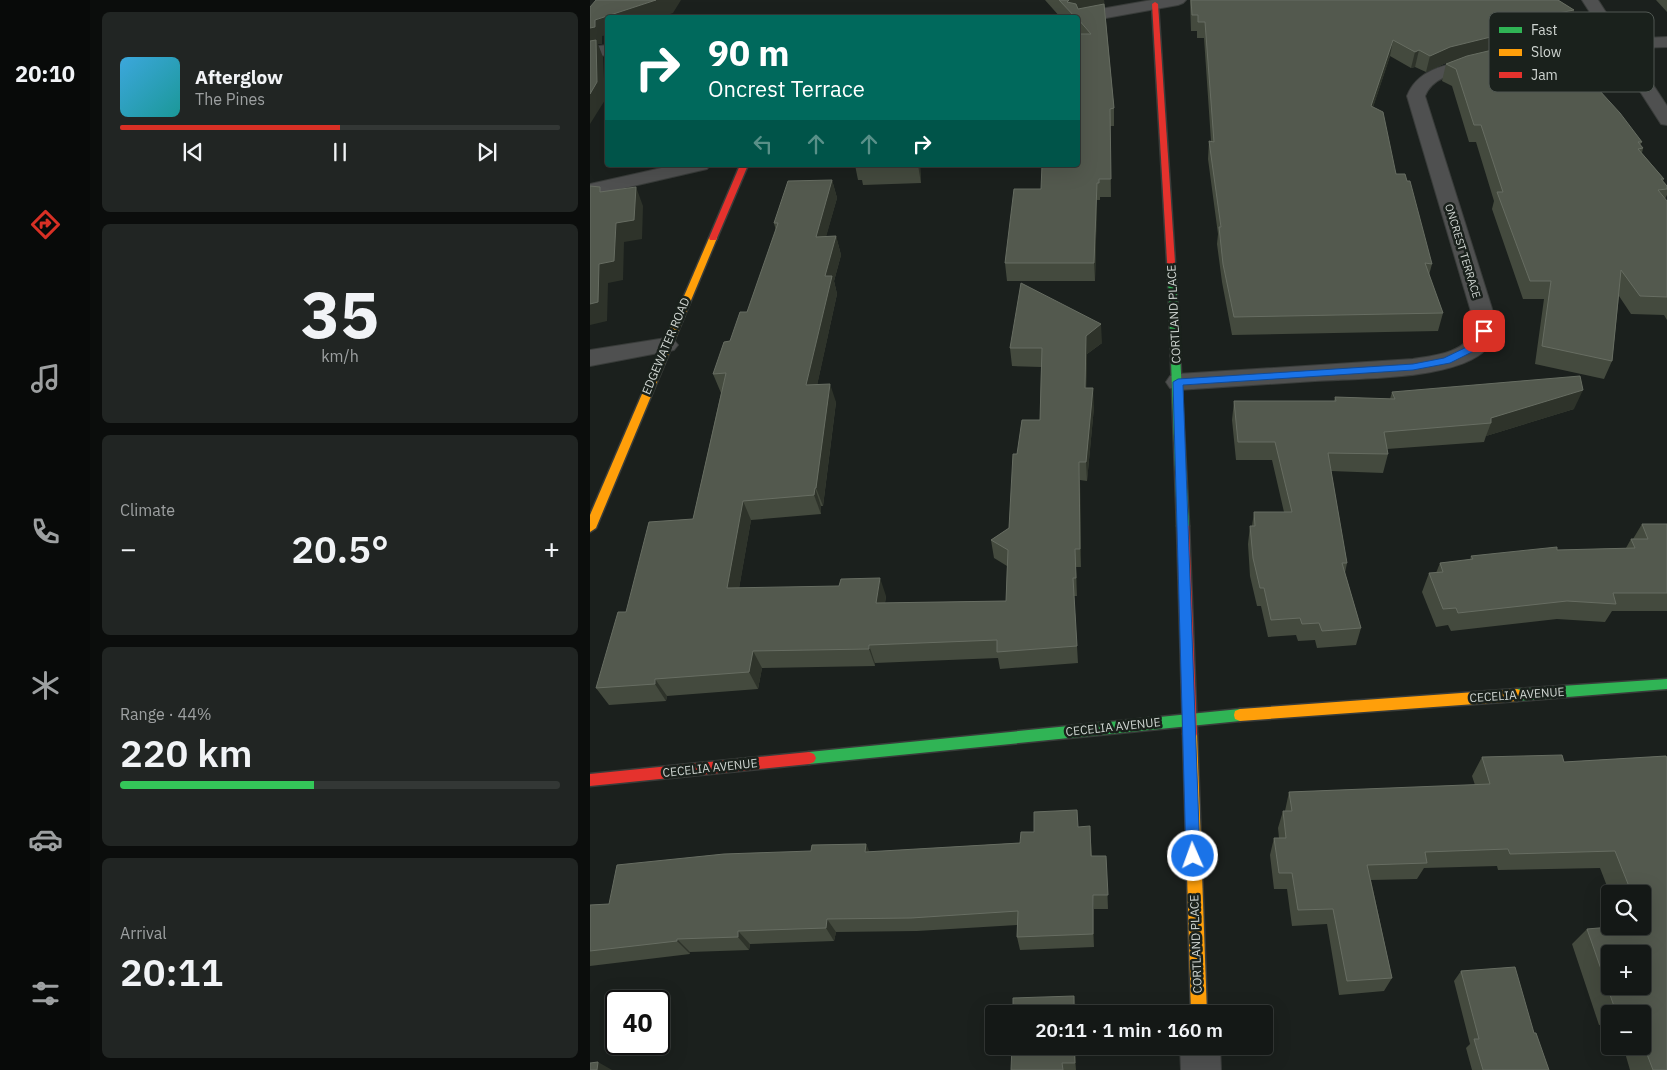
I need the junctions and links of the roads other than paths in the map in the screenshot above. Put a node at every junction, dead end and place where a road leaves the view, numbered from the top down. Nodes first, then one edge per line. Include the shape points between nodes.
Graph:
1 (1178, 0) edge
2 (1590, 0) edge
3 (1155, 4) junction
4 (1597, 12) edge
5 (1080, 18) edge
6 (1654, 41) edge
7 (1667, 42) edge
8 (605, 50) edge
9 (590, 52) edge
10 (1489, 61) edge
11 (1649, 92) edge
12 (1667, 120) edge
13 (691, 167) edge
14 (743, 167) edge
15 (590, 190) edge
16 (666, 345) junction
17 (590, 358) edge
18 (1178, 382) junction
19 (590, 528) edge
20 (1667, 684) edge
21 (1188, 719) junction
22 (590, 780) edge
23 (1199, 1005) edge
24 (1200, 1055) edge
25 (1201, 1070) edge

1 - 3 street
2 - 4 street
3 - 5 street
3 - 18 street, CORTLAND PLACE
6 - 7 street, ONCREST TERRACE
8 - 9 street
10 - 18 street, ONCREST TERRACE via 1436,75 1424,81 1416,96 1483,314 1484,331 1477,346 1447,361 1413,367
11 - 12 street
13 - 15 street
14 - 16 street, EDGEWATER ROAD
16 - 17 street
16 - 19 street, EDGEWATER ROAD
18 - 21 street, CORTLAND PLACE
20 - 21 street, CECELIA AVENUE
21 - 22 street, CECELIA AVENUE
21 - 23 street, CORTLAND PLACE
24 - 25 street

